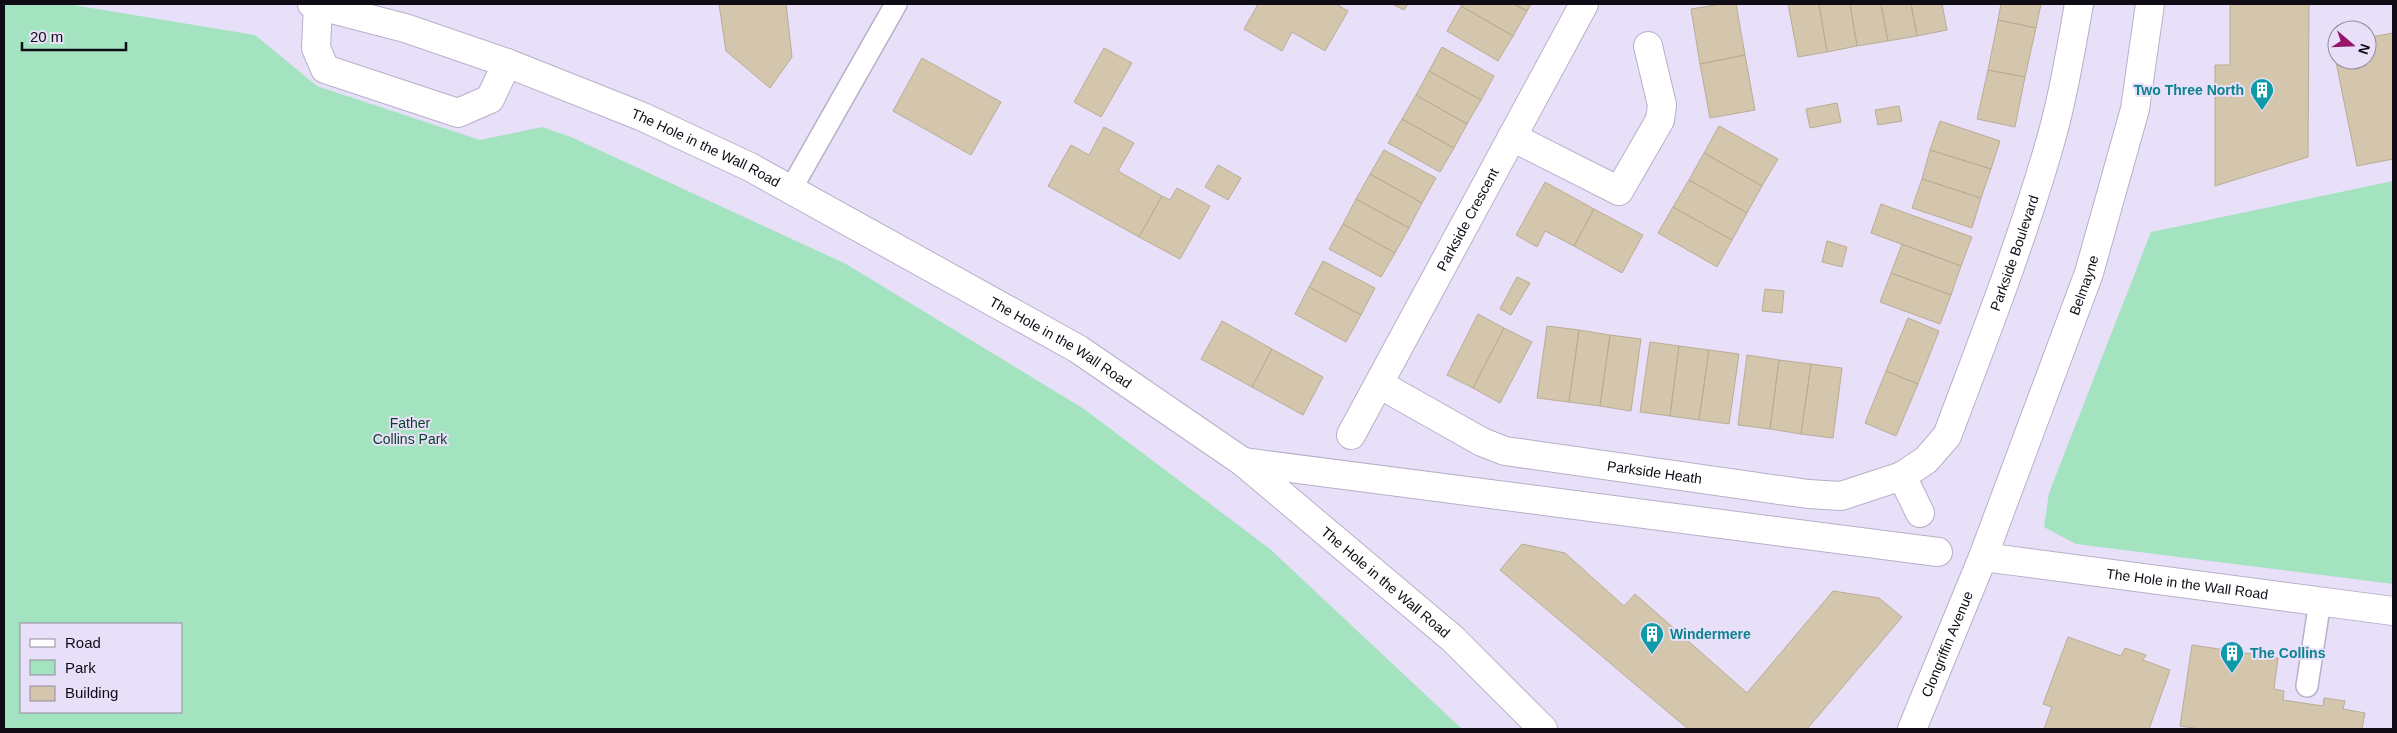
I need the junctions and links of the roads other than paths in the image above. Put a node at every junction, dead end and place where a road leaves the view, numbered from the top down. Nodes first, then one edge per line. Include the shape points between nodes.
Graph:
1 (315, 4) edge
2 (896, 4) edge
3 (1584, 4) edge
4 (2079, 4) edge
5 (2150, 4) edge
6 (1648, 46) dead end
7 (507, 63) junction
8 (1512, 137) junction
9 (791, 189) junction
10 (1379, 384) junction
11 (1351, 435) dead end
12 (1243, 462) junction
13 (1902, 476) junction
14 (1920, 513) dead end
15 (1938, 552) dead end
16 (1983, 558) junction
17 (2320, 601) junction
18 (2393, 611) edge
19 (2307, 686) dead end
20 (1543, 729) edge
21 (1912, 729) edge

1 - 7 street, The Hole in the Wall Road via 405,28
1 - 7 street, The Hole in the Wall Road via 316,48 325,69 458,113 490,99
2 - 9 lane
3 - 8 street, Parkside Crescent
4 - 13 street, Parkside Boulevard via 2048,152 2015,256 1947,436 1926,460
5 - 16 street, Belmayne via 2135,109 2089,273
6 - 8 street via 1662,105 1660,120 1619,191
7 - 9 street, The Hole in the Wall Road via 643,117
8 - 10 street, Parkside Crescent
9 - 12 street, The Hole in the Wall Road via 1078,349
10 - 11 street, Parkside Crescent
10 - 13 street, Parkside Heath via 1482,442 1505,451 1841,496
12 - 15 street
12 - 20 street, The Hole in the Wall Road via 1453,639
13 - 14 street
16 - 17 street, The Hole in the Wall Road
16 - 21 street, Clongriffin Avenue
17 - 18 street, The Hole in the Wall Road
17 - 19 lane

